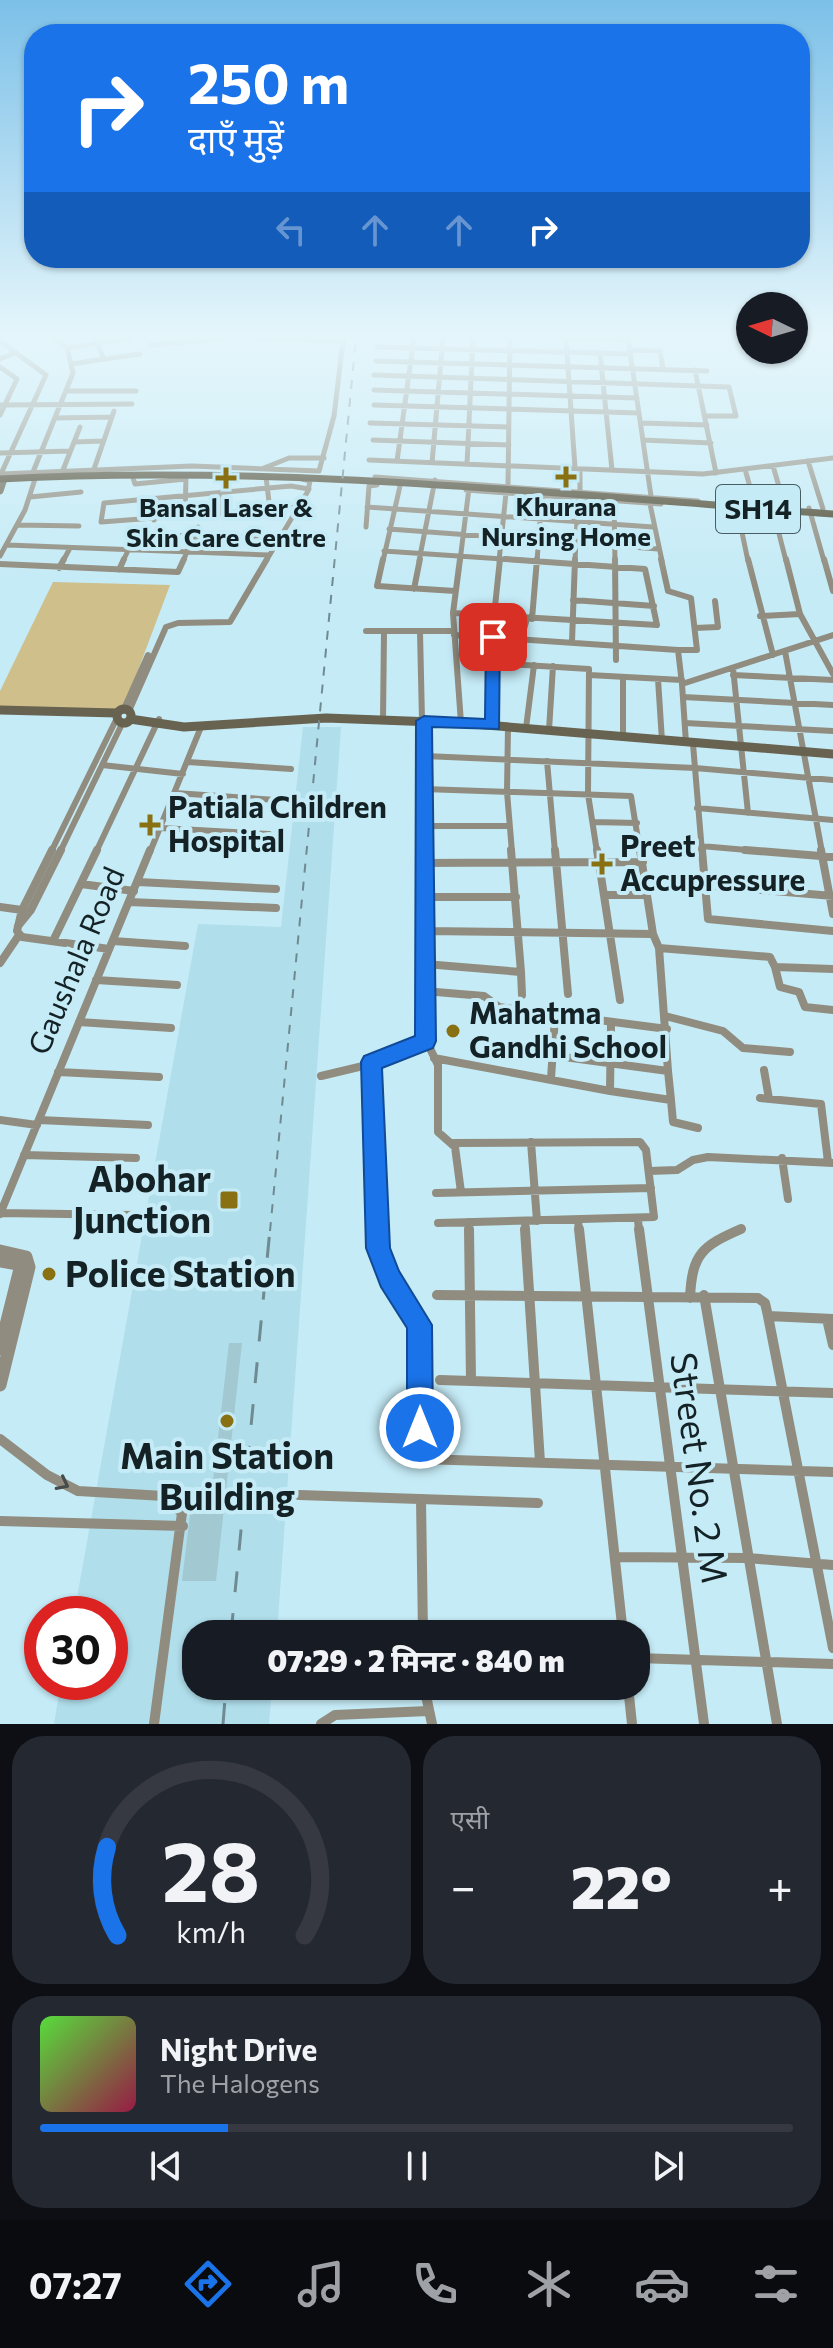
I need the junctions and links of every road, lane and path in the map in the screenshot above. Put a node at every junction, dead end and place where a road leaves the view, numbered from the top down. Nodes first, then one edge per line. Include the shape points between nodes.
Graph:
1 (27, 418) edge
2 (55, 418) edge
3 (111, 418) edge
4 (330, 418) edge
5 (404, 418) edge
6 (436, 418) edge
7 (468, 418) edge
8 (509, 418) edge
9 (572, 418) edge
10 (607, 418) edge
11 (640, 418) edge
12 (706, 418) edge
13 (370, 423) dead end
14 (641, 423) junction
15 (403, 424) junction
16 (436, 425) junction
17 (707, 425) junction
18 (468, 426) junction
19 (80, 427) dead end
20 (509, 427) junction
21 (373, 440) dead end
22 (643, 440) junction
23 (103, 441) junction
24 (400, 441) junction
25 (74, 442) junction
26 (434, 442) junction
27 (468, 443) junction
28 (711, 443) junction
29 (509, 445) junction
30 (70, 451) junction
31 (41, 452) junction
32 (0, 453) edge
33 (11, 453) junction
34 (324, 458) junction
35 (833, 458) edge
36 (369, 460) dead end
37 (397, 461) junction
38 (808, 461) junction
39 (405, 462) junction
40 (432, 463) junction
41 (442, 463) junction
42 (467, 464) junction
43 (475, 464) junction
44 (509, 465) junction
45 (773, 466) junction
46 (543, 467) junction
47 (577, 468) junction
48 (94, 469) junction
49 (262, 469) junction
50 (745, 469) junction
51 (63, 470) junction
52 (612, 470) junction
53 (319, 471) junction
54 (648, 472) junction
55 (716, 473) junction
56 (34, 475) junction
57 (186, 477) junction
58 (266, 477) junction
59 (375, 477) dead end
60 (2, 479) edge
61 (310, 481) junction
62 (401, 482) junction
63 (436, 483) junction
64 (470, 483) junction
65 (267, 488) junction
66 (542, 488) junction
67 (309, 489) junction
68 (507, 489) junction
69 (470, 490) junction
70 (0, 491) edge
71 (580, 491) junction
72 (81, 492) dead end
73 (219, 493) junction
74 (542, 496) junction
75 (30, 497) junction
76 (185, 497) junction
77 (578, 498) junction
78 (154, 499) junction
79 (651, 500) junction
80 (614, 501) junction
81 (698, 503) junction
82 (755, 505) junction
83 (736, 506) junction
84 (298, 507) junction
85 (367, 507) junction
86 (785, 507) junction
87 (394, 509) junction
88 (270, 510) junction
89 (773, 510) junction
90 (810, 510) junction
91 (430, 511) junction
92 (830, 511) edge
93 (222, 514) junction
94 (466, 514) junction
95 (185, 517) junction
96 (503, 517) junction
97 (154, 520) junction
98 (540, 520) junction
99 (576, 522) junction
100 (18, 525) junction
101 (613, 525) junction
102 (79, 526) dead end
103 (198, 527) dead end
104 (366, 527) dead end
105 (653, 527) junction
106 (389, 529) junction
107 (426, 532) junction
108 (280, 534) junction
109 (463, 534) junction
110 (500, 537) junction
111 (194, 538) junction
112 (538, 540) junction
113 (575, 542) junction
114 (7, 545) junction
115 (613, 545) junction
116 (70, 548) junction
117 (658, 549) junction
118 (129, 551) junction
119 (384, 551) junction
120 (188, 554) junction
121 (422, 554) junction
122 (269, 555) junction
123 (0, 556) edge
124 (460, 556) junction
125 (498, 559) junction
126 (536, 562) junction
127 (0, 564) edge
128 (574, 564) junction
129 (614, 567) junction
130 (59, 568) junction
131 (119, 570) junction
132 (414, 589) junction
133 (455, 591) junction
134 (833, 591) edge
135 (573, 600) junction
136 (715, 601) dead end
137 (613, 603) junction
138 (654, 606) junction
139 (453, 613) junction
140 (800, 614) junction
141 (494, 616) junction
142 (760, 616) junction
143 (530, 619) junction
144 (573, 621) junction
145 (614, 623) junction
146 (695, 628) junction
147 (366, 631) dead end
148 (384, 632) junction
149 (420, 632) junction
150 (453, 633) junction
151 (833, 635) edge
152 (493, 637) junction
153 (521, 639) junction
154 (814, 640) junction
155 (572, 642) junction
156 (615, 646) junction
157 (678, 650) junction
158 (785, 651) junction
159 (773, 655) junction
160 (616, 660) dead end
161 (493, 663) junction
162 (534, 665) junction
163 (553, 666) junction
164 (733, 671) junction
165 (589, 675) junction
166 (623, 677) junction
167 (833, 677) edge
168 (790, 678) junction
169 (658, 679) junction
170 (682, 682) junction
171 (683, 697) junction
172 (735, 700) junction
173 (795, 704) junction
174 (833, 705) edge
175 (0, 712) edge
176 (123, 716) junction
177 (383, 720) junction
178 (158, 721) junction
179 (424, 721) junction
180 (461, 723) junction
181 (685, 723) junction
182 (493, 725) junction
183 (738, 725) junction
184 (197, 726) junction
185 (508, 726) junction
186 (526, 728) junction
187 (549, 730) junction
188 (800, 730) junction
189 (833, 731) edge
190 (586, 734) junction
191 (623, 738) junction
192 (662, 741) junction
193 (690, 744) junction
194 (740, 747) junction
195 (806, 753) junction
196 (833, 754) edge
197 (425, 756) junction
198 (507, 759) junction
199 (547, 761) junction
200 (188, 762) junction
201 (586, 762) junction
202 (99, 765) junction
203 (695, 768) junction
204 (291, 769) dead end
205 (136, 770) junction
206 (743, 772) junction
207 (183, 774) junction
208 (810, 778) junction
209 (833, 780) edge
210 (424, 789) junction
211 (507, 792) junction
212 (175, 793) junction
213 (548, 794) junction
214 (588, 794) junction
215 (276, 800) dead end
216 (697, 808) junction
217 (748, 813) junction
218 (817, 818) junction
219 (833, 820) edge
220 (593, 822) junction
221 (637, 823) junction
222 (424, 826) junction
223 (509, 826) junction
224 (161, 828) junction
225 (269, 834) dead end
226 (701, 846) junction
227 (823, 856) junction
228 (833, 857) edge
229 (512, 861) junction
230 (556, 861) junction
231 (599, 861) junction
232 (643, 862) junction
233 (424, 863) junction
234 (81, 884) junction
235 (704, 885) junction
236 (136, 886) junction
237 (276, 889) dead end
238 (605, 895) junction
239 (647, 895) junction
240 (832, 896) edge
241 (424, 897) junction
242 (516, 897) junction
243 (129, 902) junction
244 (0, 907) edge
245 (276, 908) dead end
246 (22, 910) junction
247 (833, 914) edge
248 (18, 930) junction
249 (425, 931) junction
250 (833, 931) edge
251 (518, 932) junction
252 (563, 932) junction
253 (611, 932) junction
254 (653, 934) junction
255 (53, 941) junction
256 (111, 945) junction
257 (185, 946) dead end
258 (659, 948) junction
259 (0, 963) edge
260 (425, 964) junction
261 (775, 967) junction
262 (833, 969) edge
263 (521, 972) junction
264 (96, 980) junction
265 (177, 985) dead end
266 (424, 991) junction
267 (568, 994) dead end
268 (522, 995) dead end
269 (620, 1000) dead end
270 (833, 1010) edge
271 (555, 1016) junction
272 (665, 1016) junction
273 (79, 1022) junction
274 (611, 1024) junction
275 (171, 1028) dead end
276 (667, 1029) junction
277 (425, 1041) junction
278 (490, 1047) dead end
279 (790, 1052) dead end
280 (552, 1057) junction
281 (434, 1058) junction
282 (371, 1062) junction
283 (611, 1065) junction
284 (764, 1070) dead end
285 (668, 1071) junction
286 (58, 1072) junction
287 (321, 1076) dead end
288 (159, 1077) dead end
289 (551, 1079) junction
290 (610, 1091) junction
291 (671, 1100) junction
292 (821, 1104) junction
293 (833, 1105) edge
294 (0, 1120) edge
295 (38, 1122) junction
296 (148, 1125) dead end
297 (698, 1128) dead end
298 (531, 1142) junction
299 (452, 1143) junction
300 (24, 1155) junction
301 (136, 1158) dead end
302 (782, 1158) junction
303 (830, 1163) edge
304 (649, 1171) junction
305 (651, 1188) junction
306 (461, 1192) junction
307 (535, 1192) junction
308 (436, 1193) dead end
309 (788, 1199) dead end
310 (0, 1214) edge
311 (134, 1215) dead end
312 (578, 1220) junction
313 (638, 1220) junction
314 (525, 1221) junction
315 (537, 1221) junction
316 (469, 1222) junction
317 (438, 1223) dead end
318 (741, 1229) dead end
319 (0, 1251) edge
320 (0, 1261) edge
321 (437, 1295) dead end
322 (704, 1295) junction
323 (471, 1297) junction
324 (647, 1297) junction
325 (530, 1298) junction
326 (690, 1298) junction
327 (587, 1299) junction
328 (768, 1316) junction
329 (830, 1319) edge
330 (833, 1345) edge
331 (0, 1349) edge
332 (440, 1380) dead end
333 (471, 1381) junction
334 (533, 1382) junction
335 (0, 1385) edge
336 (596, 1386) junction
337 (660, 1387) junction
338 (720, 1388) junction
339 (782, 1392) junction
340 (833, 1393) edge
341 (0, 1439) edge
342 (540, 1462) junction
343 (606, 1465) junction
344 (671, 1467) junction
345 (731, 1467) junction
346 (796, 1470) junction
347 (833, 1472) edge
348 (299, 1495) dead end
349 (421, 1499) junction
350 (538, 1503) dead end
351 (0, 1521) edge
352 (183, 1526) junction
353 (683, 1556) junction
354 (615, 1557) junction
355 (747, 1558) junction
356 (816, 1564) junction
357 (833, 1565) edge
358 (423, 1620) edge
359 (622, 1620) edge
360 (833, 1648) edge
361 (650, 1658) edge
362 (696, 1659) junction
363 (765, 1659) junction
364 (833, 1664) edge
365 (426, 1700) edge
366 (629, 1700) edge
367 (428, 1711) junction
368 (154, 1724) edge
369 (321, 1724) edge
370 (432, 1724) edge
371 (632, 1724) edge
372 (704, 1724) edge
373 (777, 1724) edge

1 - 33 street
2 - 31 street
3 - 23 street
4 - 34 street
5 - 15 street
6 - 16 street
7 - 18 street
8 - 20 street
9 - 47 street
10 - 52 street
11 - 14 street
12 - 17 street
13 - 15 street
14 - 17 street
14 - 22 street
15 - 16 street
15 - 24 street
16 - 18 street
16 - 26 street
17 - 28 street
18 - 20 street
18 - 27 street
19 - 25 street
20 - 29 street
21 - 24 street
22 - 28 street
22 - 54 street
23 - 25 street
23 - 48 street
24 - 26 street
24 - 37 street
25 - 30 street
26 - 27 street
26 - 40 street
27 - 29 street
27 - 42 street
28 - 55 street
29 - 44 street
30 - 31 street
30 - 51 street
31 - 33 street
31 - 56 street
32 - 33 street
33 - 60 street
34 - 49 street via 289,458
34 - 53 street
35 - 38 street
36 - 37 street
37 - 39 street
38 - 45 street
38 - 92 street
39 - 40 street
39 - 62 street
40 - 41 street
41 - 42 street
41 - 63 street
42 - 43 street
43 - 44 street
43 - 64 street
44 - 46 street
44 - 68 street
45 - 50 street
45 - 86 street
46 - 47 street
46 - 66 street
47 - 52 street
47 - 71 street
48 - 49 street
48 - 51 street
49 - 53 street
50 - 55 street
50 - 82 street
51 - 56 street
52 - 54 street
53 - 61 street
54 - 55 street
54 - 79 street
56 - 57 street
56 - 60 street
56 - 75 street
57 - 58 street
57 - 76 street
58 - 61 street
58 - 65 street
59 - 62 street
60 - 70 main road
60 - 81 main road, SH14 via 78,473 292,474
61 - 67 street
62 - 63 street
62 - 85 street via 370,485
62 - 87 street
63 - 64 street
63 - 69 street
63 - 91 street
64 - 68 street
64 - 69 street
65 - 67 street
65 - 73 street
65 - 88 street
66 - 68 street
66 - 71 street
67 - 84 street
68 - 69 street
68 - 74 street
68 - 96 street
69 - 94 street
71 - 79 street
72 - 75 street
73 - 76 street
73 - 93 street
74 - 77 street
74 - 98 street
75 - 100 street
76 - 78 street
76 - 95 street
77 - 80 street
77 - 99 street
78 - 97 street
78 - 97 street via 104,503 101,522
79 - 80 street
79 - 81 street
79 - 105 street
80 - 101 street
81 - 83 main road, SH14
82 - 83 main road, SH14
82 - 86 main road, SH14
83 - 89 main road, SH14
83 - 142 street
84 - 88 street
84 - 108 street
85 - 87 street
85 - 104 street
86 - 90 main road, SH14
87 - 91 street
87 - 106 street
88 - 93 street
89 - 90 main road, SH14
89 - 140 street
90 - 92 main road, SH14
90 - 134 street
91 - 94 street
91 - 107 street
93 - 95 street
94 - 96 street
94 - 109 street
95 - 97 street
96 - 98 street
96 - 110 street
98 - 99 street
98 - 112 street
99 - 101 street
99 - 113 street
100 - 102 street
100 - 114 street
101 - 105 street
101 - 115 street
103 - 111 street
105 - 117 street
106 - 107 street
106 - 119 street
107 - 109 street
107 - 121 street
108 - 111 street
108 - 122 street
109 - 110 street
109 - 124 street
110 - 112 street
110 - 125 street
111 - 118 street via 139,533
111 - 120 street
112 - 113 street
112 - 126 street
113 - 115 street
113 - 128 street
114 - 116 street
114 - 123 street
115 - 117 street
115 - 129 street
116 - 118 street
116 - 130 street
117 - 146 street via 668,591 690,596
118 - 120 street
118 - 131 street
119 - 121 street
119 - 132 street via 377,586
120 - 122 street
120 - 131 street via 178,572
121 - 124 street
121 - 132 street
122 - 176 street via 226,625 178,622 163,630
124 - 125 street
124 - 133 street
125 - 126 street
125 - 141 street
126 - 128 street
126 - 143 street
127 - 130 street
128 - 129 street
128 - 135 street
129 - 137 street
129 - 138 street via 647,570
130 - 131 street
132 - 133 street
133 - 139 street
135 - 137 street
135 - 144 street
136 - 146 street via 718,627
137 - 138 street
137 - 145 street
138 - 145 street via 656,626
139 - 141 street
139 - 150 street
140 - 142 street
140 - 154 street
141 - 143 street
141 - 152 street
142 - 159 street
143 - 144 street
143 - 153 street
144 - 145 street
144 - 155 street
145 - 156 street
146 - 157 street via 697,650
147 - 148 street
148 - 149 street
148 - 177 street
149 - 150 street
149 - 179 street
150 - 152 street
150 - 180 street
151 - 154 street
152 - 153 street
152 - 161 street
153 - 155 street
154 - 158 street
154 - 167 street
155 - 156 street
156 - 157 street
156 - 160 street
157 - 170 street
158 - 159 street
158 - 168 street
159 - 164 street
161 - 162 street
161 - 182 street
162 - 163 street
162 - 186 street
163 - 165 street via 586,666
163 - 187 street
164 - 168 street
164 - 170 street
164 - 172 street
165 - 166 street
165 - 190 street
166 - 169 street
166 - 191 street
167 - 168 street
168 - 173 street
169 - 170 street
169 - 192 street
170 - 171 street
171 - 172 street
171 - 181 street
172 - 173 street
172 - 183 street
173 - 174 street
173 - 188 street
175 - 176 main road
176 - 178 main road
176 - 202 street
177 - 179 main road
177 - 184 main road
178 - 184 main road
178 - 205 street
179 - 180 main road
179 - 197 street
180 - 182 main road
181 - 183 street
181 - 193 street
182 - 185 main road
183 - 188 street
183 - 194 street
184 - 200 street, Gaushala Road
185 - 186 main road
185 - 198 street
186 - 187 main road
187 - 190 main road
188 - 189 street
188 - 195 street
190 - 191 main road
190 - 201 street
191 - 192 main road
192 - 193 main road
193 - 194 main road
193 - 203 street
194 - 195 main road
194 - 206 street
195 - 196 main road
195 - 208 street
197 - 198 street
197 - 210 street
198 - 199 street
198 - 211 street
199 - 201 street
199 - 213 street
200 - 204 street
200 - 207 street, Gaushala Road
201 - 203 street
201 - 214 street
202 - 205 street
202 - 246 street
202 - 248 street
203 - 206 street
203 - 216 street
205 - 207 street
205 - 234 street
206 - 208 street
206 - 217 street
207 - 212 street, Gaushala Road
208 - 209 street
208 - 218 street
210 - 211 street
210 - 222 street
211 - 213 street
211 - 223 street
212 - 215 street
212 - 224 street, Gaushala Road
213 - 214 street
213 - 230 street
214 - 220 street
214 - 221 street via 631,796
216 - 217 street
216 - 226 street
217 - 218 street
218 - 219 street
218 - 227 street
220 - 221 street
220 - 231 street
221 - 232 street
222 - 223 street
222 - 233 street
223 - 229 street
224 - 225 street
224 - 236 street, Gaushala Road
226 - 227 street
226 - 235 street
227 - 228 street
227 - 240 street
229 - 230 street
229 - 233 street
229 - 242 street
230 - 231 street
230 - 252 street
231 - 232 street
231 - 238 street
232 - 239 street
233 - 241 street
234 - 236 street
234 - 255 street
235 - 240 street
235 - 250 street via 711,922
236 - 237 street
236 - 243 street, Gaushala Road
238 - 239 street
238 - 253 street
239 - 254 street
240 - 247 street
241 - 242 street
241 - 249 street
242 - 251 street
243 - 245 street
243 - 256 street, Gaushala Road
244 - 246 street
246 - 248 street
248 - 255 street
248 - 259 street
249 - 251 street
249 - 260 street
251 - 252 street
251 - 263 street
252 - 253 street
252 - 267 street
253 - 254 street
253 - 269 street
254 - 258 street
255 - 256 street
256 - 257 street
256 - 264 street, Gaushala Road
258 - 261 street via 770,957
258 - 272 street
260 - 263 street
260 - 266 street
261 - 262 street
261 - 270 street via 780,987 799,992 805,1007
263 - 268 street
264 - 265 street
264 - 273 street, Gaushala Road
266 - 271 street via 484,996 499,1007
266 - 277 street
271 - 274 street
271 - 280 street
272 - 276 street
272 - 279 street via 723,1031 738,1047
273 - 275 street
273 - 286 street, Gaushala Road
274 - 276 street
274 - 283 street
276 - 285 street
277 - 281 street
277 - 282 street
278 - 280 street
280 - 283 street
280 - 289 street
281 - 289 street
281 - 299 street via 439,1069 438,1132
282 - 287 street
282 - 342 street via 376,1234 390,1279 419,1325 420,1459
283 - 285 street
283 - 290 street
284 - 292 street via 765,1098
285 - 291 street
286 - 288 street
286 - 295 street, Gaushala Road
289 - 290 street
290 - 291 street
291 - 297 street via 673,1122
292 - 293 street
292 - 303 street
294 - 295 street
295 - 296 street
295 - 300 street, Gaushala Road
298 - 299 street
298 - 304 street via 640,1142
298 - 307 street
299 - 306 street
300 - 301 street
300 - 310 street, Gaushala Road
302 - 303 street
302 - 304 street via 702,1158 677,1170
302 - 309 street
304 - 305 street
305 - 307 street
305 - 313 street via 654,1217
306 - 307 street
306 - 308 street
307 - 315 street
310 - 311 street
312 - 313 street
312 - 315 street
312 - 327 street
313 - 324 street, Street No. 2 M
314 - 315 street
314 - 316 street
314 - 325 street
316 - 317 street
316 - 323 street
318 - 326 street via 698,1253
319 - 335 street via 26,1257 29,1267
320 - 331 street via 20,1269
321 - 323 street
322 - 326 street
322 - 328 street via 763,1299
322 - 338 street
323 - 325 street
323 - 333 street
324 - 326 street
324 - 327 street
324 - 337 street, Street No. 2 M
325 - 327 street
325 - 334 street
327 - 336 street
328 - 329 street
328 - 339 street
329 - 330 street
332 - 333 street
333 - 334 street
334 - 336 street
334 - 342 street
336 - 337 street
336 - 343 street
337 - 338 street
337 - 344 street, Street No. 2 M
338 - 339 street
338 - 345 street
339 - 340 street
339 - 346 street
341 -> 352 street via 38,1470 78,1491 164,1496 182,1513
342 - 343 street
343 - 344 street
343 - 354 street
344 - 345 street
344 - 353 street, Street No. 2 M
345 - 346 street
345 - 355 street
346 - 347 street
346 - 356 street
348 - 349 street
349 - 350 street
349 - 358 street
351 - 352 street
352 - 368 street
353 - 354 street
353 - 355 street
353 - 362 street, Street No. 2 M
354 - 359 street
355 - 356 street
355 - 363 street
356 - 357 street
356 - 360 street
361 - 362 street
362 - 363 street
362 - 372 street, Street No. 2 M
363 - 364 street
363 - 373 street
365 - 367 street
366 - 371 street
367 - 369 street via 335,1715
367 - 370 street

